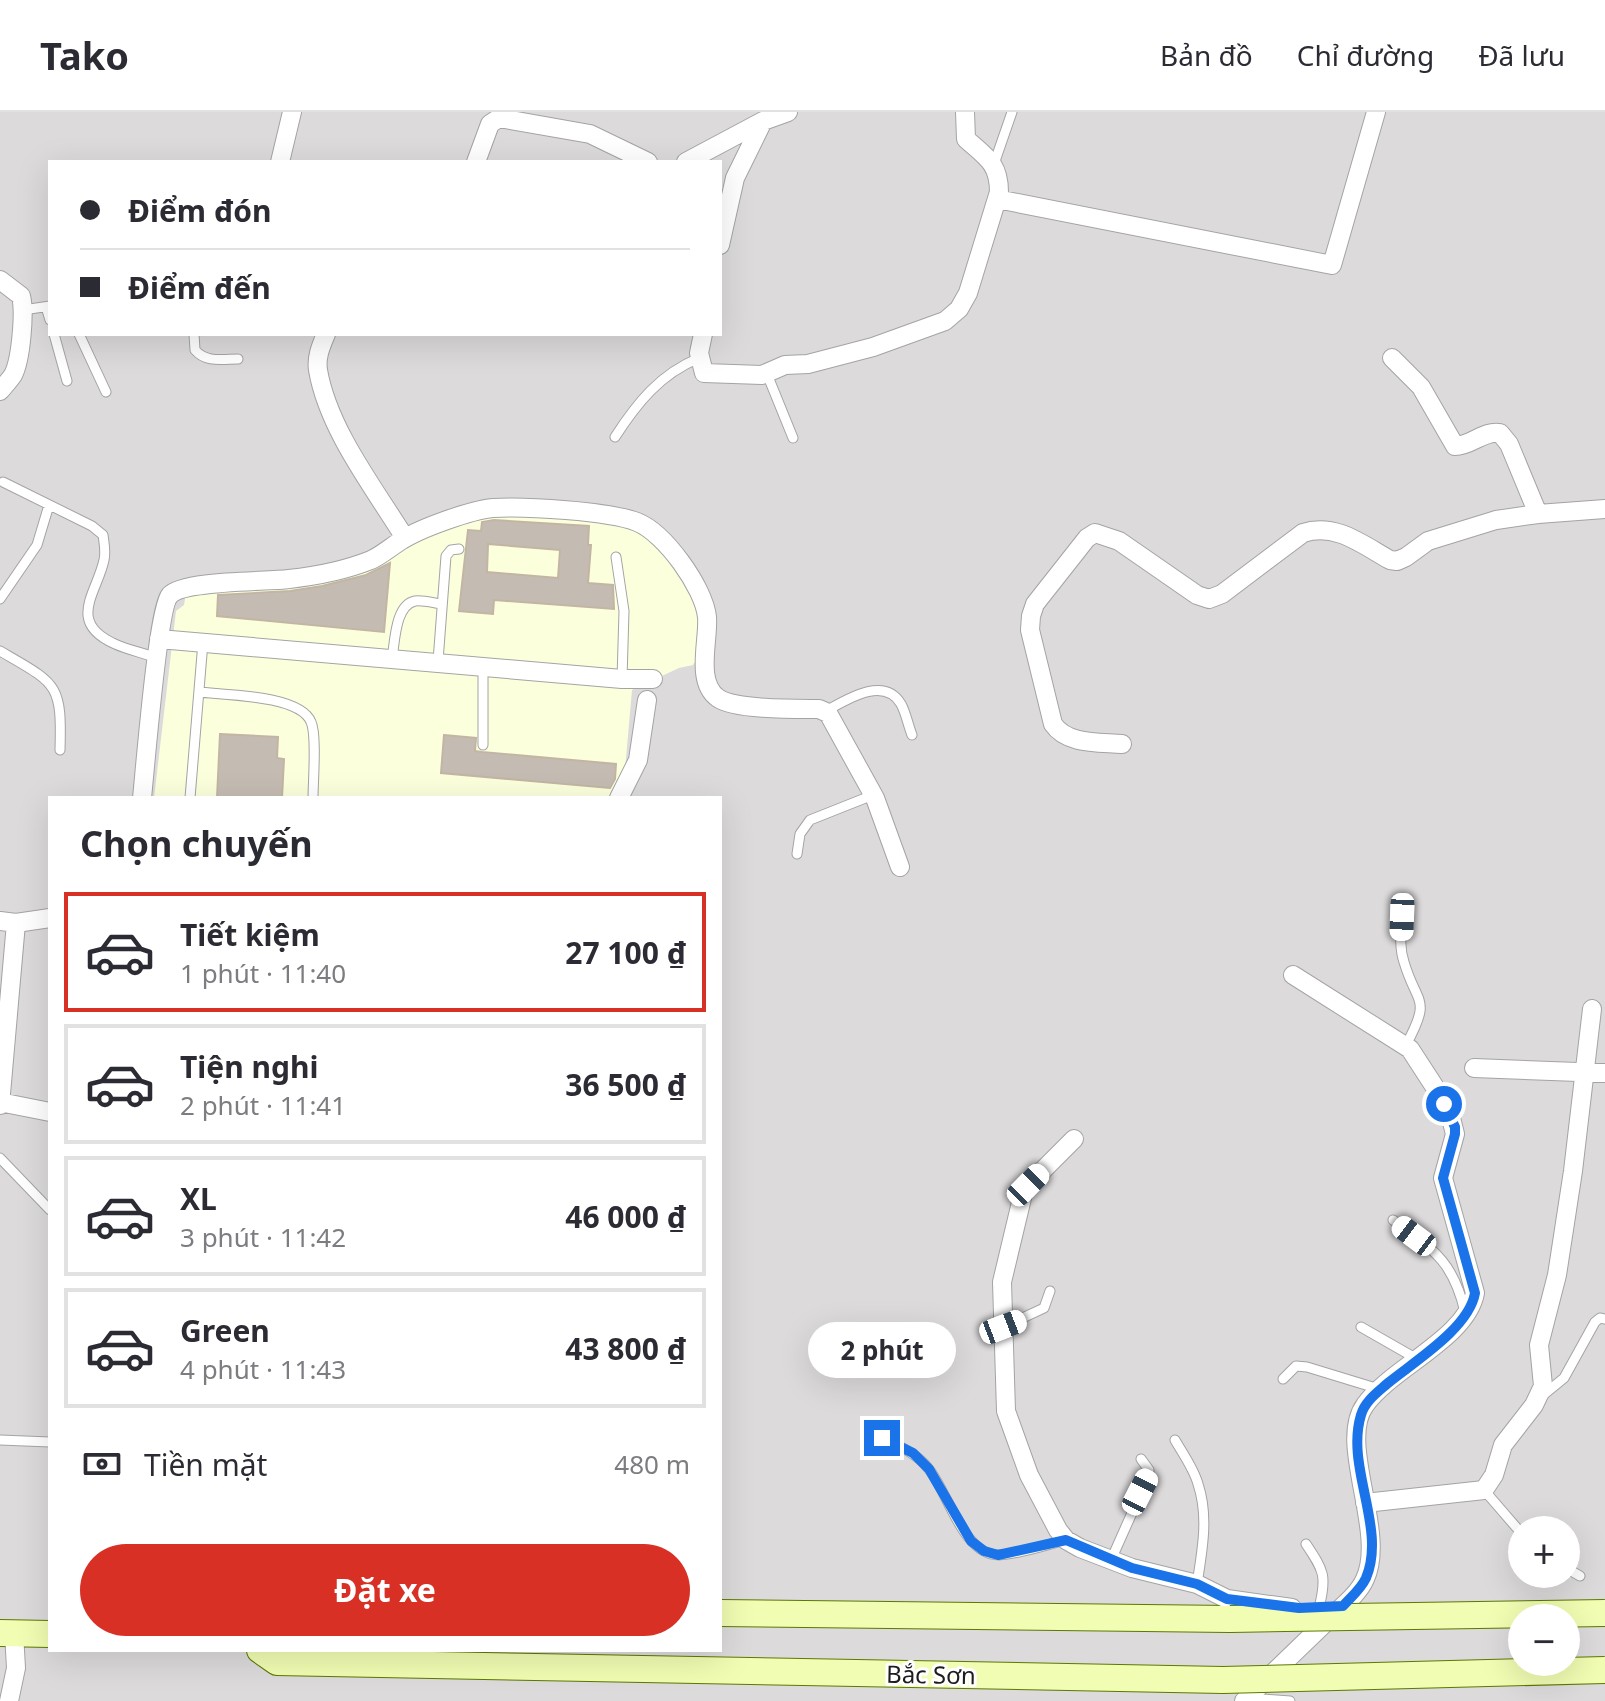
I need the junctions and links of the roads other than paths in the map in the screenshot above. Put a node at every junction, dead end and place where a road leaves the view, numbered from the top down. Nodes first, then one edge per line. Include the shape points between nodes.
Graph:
1 (292, 112) edge
2 (788, 112) edge
3 (965, 112) edge
4 (1012, 112) edge
5 (1376, 112) edge
6 (763, 121) junction
7 (280, 160) edge
8 (477, 160) edge
9 (644, 160) edge
10 (690, 160) edge
11 (994, 164) junction
12 (997, 199) junction
13 (722, 236) edge
14 (0, 280) edge
15 (48, 307) edge
16 (23, 310) junction
17 (55, 336) edge
18 (80, 336) edge
19 (194, 336) edge
20 (325, 336) edge
21 (703, 336) edge
22 (699, 358) junction
23 (1392, 358) dead end
24 (238, 359) dead end
25 (767, 374) junction
26 (67, 381) dead end
27 (0, 391) edge
28 (106, 392) dead end
29 (615, 437) dead end
30 (793, 438) dead end
31 (3, 482) dead end
32 (49, 505) junction
33 (1605, 509) edge
34 (1538, 514) junction
35 (405, 538) junction
36 (459, 549) dead end
37 (616, 557) dead end
38 (0, 599) edge
39 (441, 604) junction
40 (203, 642) junction
41 (158, 648) junction
42 (0, 651) edge
43 (392, 658) junction
44 (438, 661) junction
45 (483, 665) junction
46 (622, 679) junction
47 (653, 679) dead end
48 (199, 692) junction
49 (647, 700) dead end
50 (826, 711) junction
51 (912, 735) dead end
52 (1122, 744) dead end
53 (483, 745) dead end
54 (60, 750) dead end
55 (873, 795) junction
56 (142, 796) edge
57 (190, 796) edge
58 (313, 796) edge
59 (620, 796) edge
60 (797, 854) dead end
61 (900, 867) dead end
62 (1402, 917) dead end
63 (48, 918) edge
64 (8, 922) edge
65 (1293, 975) dead end
66 (1592, 1009) dead end
67 (1406, 1045) junction
68 (1474, 1068) dead end
69 (1584, 1073) junction
70 (1605, 1073) edge
71 (1, 1078) edge
72 (0, 1103) edge
73 (48, 1112) edge
74 (1074, 1139) dead end
75 (0, 1158) edge
76 (48, 1208) edge
77 (1393, 1220) dead end
78 (1050, 1291) dead end
79 (1466, 1316) junction
80 (1605, 1319) edge
81 (1003, 1327) junction
82 (1361, 1327) dead end
83 (1417, 1359) junction
84 (1283, 1379) dead end
85 (1381, 1389) junction
86 (1539, 1398) junction
87 (882, 1438) dead end
88 (0, 1440) edge
89 (1175, 1440) dead end
90 (48, 1442) edge
91 (1141, 1459) dead end
92 (1484, 1490) junction
93 (1365, 1503) junction
94 (1508, 1518) edge
95 (1066, 1540) junction
96 (1306, 1544) dead end
97 (1111, 1560) junction
98 (1197, 1584) junction
99 (1343, 1606) junction
100 (1319, 1608) junction
101 (722, 1613) edge
102 (1605, 1613) edge
103 (7, 1633) edge
104 (48, 1634) edge
105 (263, 1652) edge
106 (1605, 1670) edge
107 (1246, 1700) edge
108 (9, 1701) edge
109 (1290, 1701) edge

1 - 7 street
2 - 6 street
3 - 11 street via 966,139
4 - 11 lane
5 - 12 street via 1332,265
6 - 10 street
6 - 13 street via 735,178
8 - 9 street via 490,124 499,118 590,134
11 - 12 street via 999,175
12 - 25 street via 968,293 951,317 873,347 785,365
14 - 16 street via 18,292
15 - 16 lane
16 - 27 street via 17,363
17 - 26 lane
18 - 28 lane
19 - 24 lane via 195,350 206,359
20 - 35 street via 318,369 327,402 348,447
21 - 22 street
22 - 25 street via 707,374
22 - 29 lane via 669,372 635,406
23 - 34 street via 1421,387 1455,446 1500,433
25 - 30 lane
31 - 32 lane
32 - 38 lane via 37,545
32 - 41 lane via 103,535 105,559 87,606 97,630 114,644
33 - 34 street
34 - 52 street via 1428,541 1397,561 1334,531 1312,530 1209,599 1119,541 1095,533 1035,604 1030,630 1058,731 1067,738
35 - 41 street via 373,559 333,571 178,589 165,602
35 - 50 street via 494,508 638,522 665,543 704,605 706,678 717,698 733,705
36 - 39 lane via 446,556
37 - 46 lane via 624,611
39 - 43 lane via 415,601 405,606
39 - 44 lane
40 - 41 street
40 - 43 street
40 - 48 lane
41 - 56 street
42 - 54 lane via 46,680 58,695
43 - 44 street
44 - 45 street
45 - 46 street
45 - 53 lane
46 - 47 street
48 - 57 lane
48 - 58 lane via 277,701 305,714 313,726
49 - 59 street via 638,760
50 - 51 lane via 859,694 889,693 902,705
50 - 55 street
55 - 60 lane via 810,820 800,834
55 - 61 street
62 - 67 lane via 1404,963 1422,1011
63 - 64 street
64 - 71 street
65 - 67 street
66 - 69 street
67 - 79 street via 1455,1127 1443,1178 1475,1293
68 - 69 street
69 - 70 street
69 - 86 street via 1557,1275 1539,1345
71 - 72 street
72 - 73 street
74 - 81 street via 1023,1194 1002,1282
75 - 76 lane
77 - 79 lane via 1451,1271
78 - 81 lane via 1039,1313
79 - 83 street
80 - 86 lane via 1595,1322 1564,1378
81 - 95 street via 1009,1426 1029,1475
82 - 83 lane
83 - 85 street
84 - 85 lane via 1296,1366 1307,1367
85 - 93 street via 1360,1418
86 - 92 street via 1503,1445
87 - 95 lane via 913,1453 929,1469 971,1541 984,1551 998,1555
88 - 90 lane
89 - 98 lane via 1198,1481 1203,1502
91 - 97 lane via 1148,1477
92 - 93 street
92 - 94 lane
93 - 99 street via 1371,1562 1360,1588
95 - 97 street
96 - 100 lane via 1325,1578
97 - 98 street
98 - 100 street via 1227,1599
99 - 100 street
99 - 107 street
101 - 102 main road, bridge via 1230,1619
103 - 104 main road
103 - 108 street via 16,1668
105 - 106 main road, Bắc Sơn, bridge via 277,1662 1223,1680
107 - 109 lane

